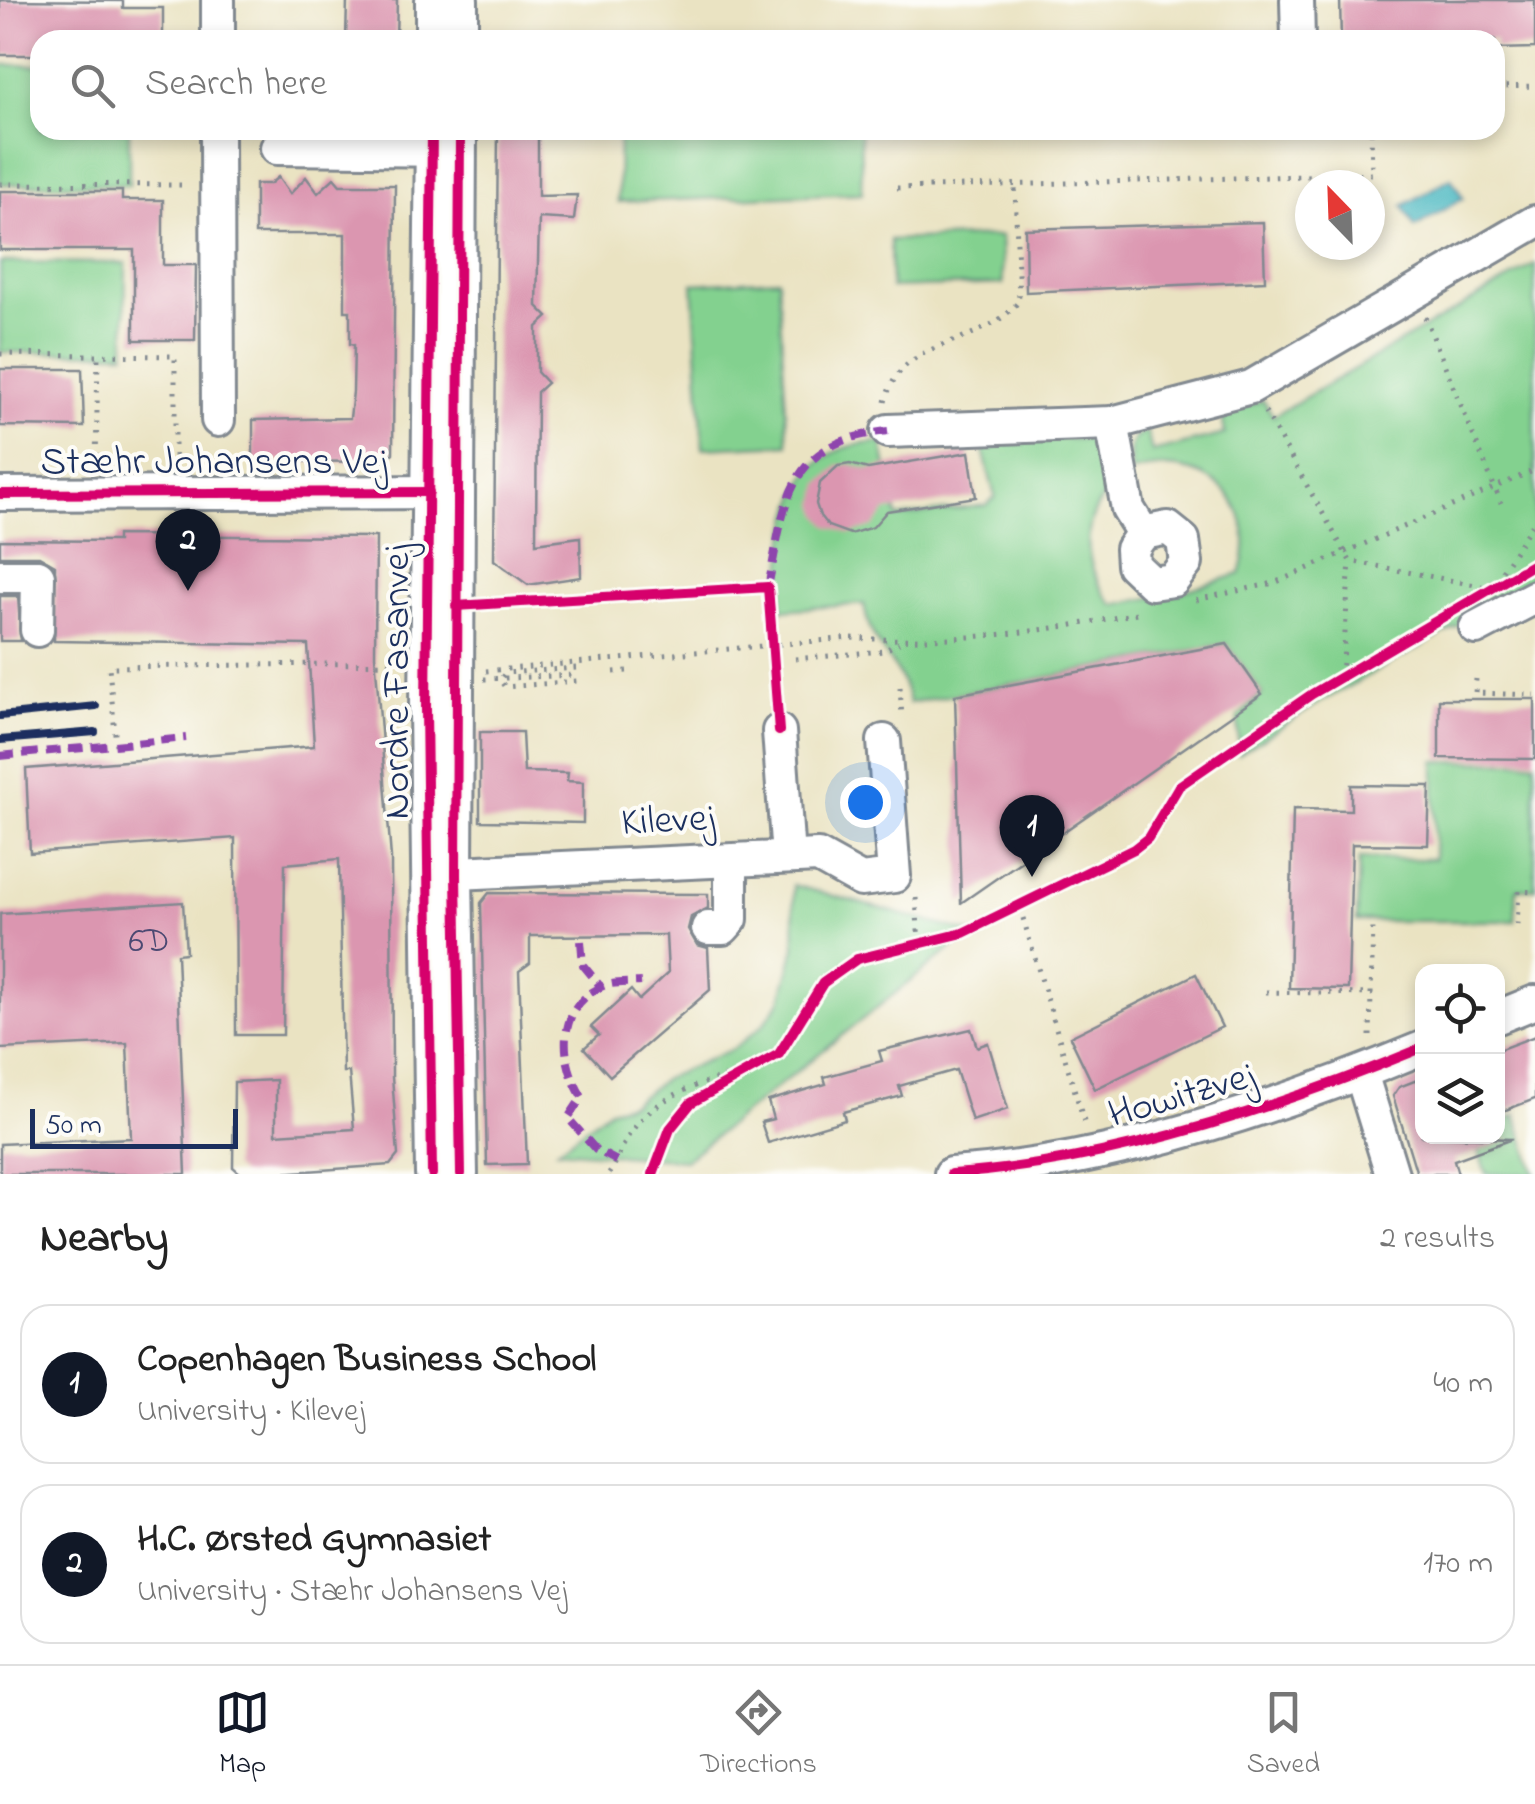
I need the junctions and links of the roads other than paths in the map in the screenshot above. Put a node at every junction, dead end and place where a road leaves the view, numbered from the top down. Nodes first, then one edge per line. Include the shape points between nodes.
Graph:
1 (218, 0) edge
2 (432, 0) edge
3 (461, 0) edge
4 (1297, 0) edge
5 (218, 30) edge
6 (432, 30) edge
7 (461, 30) edge
8 (1298, 30) edge
9 (217, 140) edge
10 (446, 140) edge
11 (277, 148) dead end
12 (1535, 222) edge
13 (218, 420) dead end
14 (1112, 422) junction
15 (888, 430) road end
16 (443, 492) junction
17 (0, 494) edge
18 (1142, 533) dead end
19 (0, 576) edge
20 (1528, 584) edge
21 (1476, 613) road end
22 (37, 630) dead end
23 (779, 731) dead end
24 (884, 741) dead end
25 (788, 857) junction
26 (731, 861) junction
27 (441, 874) junction
28 (708, 928) dead end
29 (1535, 1002) edge
30 (1505, 1014) edge
31 (1415, 1051) edge
32 (1368, 1070) junction
33 (1099, 1164) edge
34 (432, 1174) edge
35 (461, 1174) edge
36 (951, 1174) edge
37 (1392, 1174) edge

1 - 5 street
2 - 6 street
3 - 7 street
4 - 8 street
9 - 13 street
10 - 11 street, Nordre Fasanvej
10 - 16 street, Nordre Fasanvej
12 - 14 street via 1251,387
14 - 15 street
14 - 18 street via 1128,509
16 - 17 street, Stæhr Johansens Vej
16 - 27 street, Nordre Fasanvej
16 - 27 street, Nordre Fasanvej via 428,663
19 - 22 street via 38,576
20 - 21 street
23 - 25 street
24 - 25 street, Kilevej via 894,876 861,880 818,856
25 - 26 street, Kilevej
26 - 27 street, Kilevej
26 - 28 street via 731,919 723,928
27 - 34 street, Nordre Fasanvej
27 - 35 street, Nordre Fasanvej
29 - 30 street
31 - 32 street, Howitzvej
32 - 33 street, Howitzvej
32 - 37 street
33 - 36 street, Howitzvej

